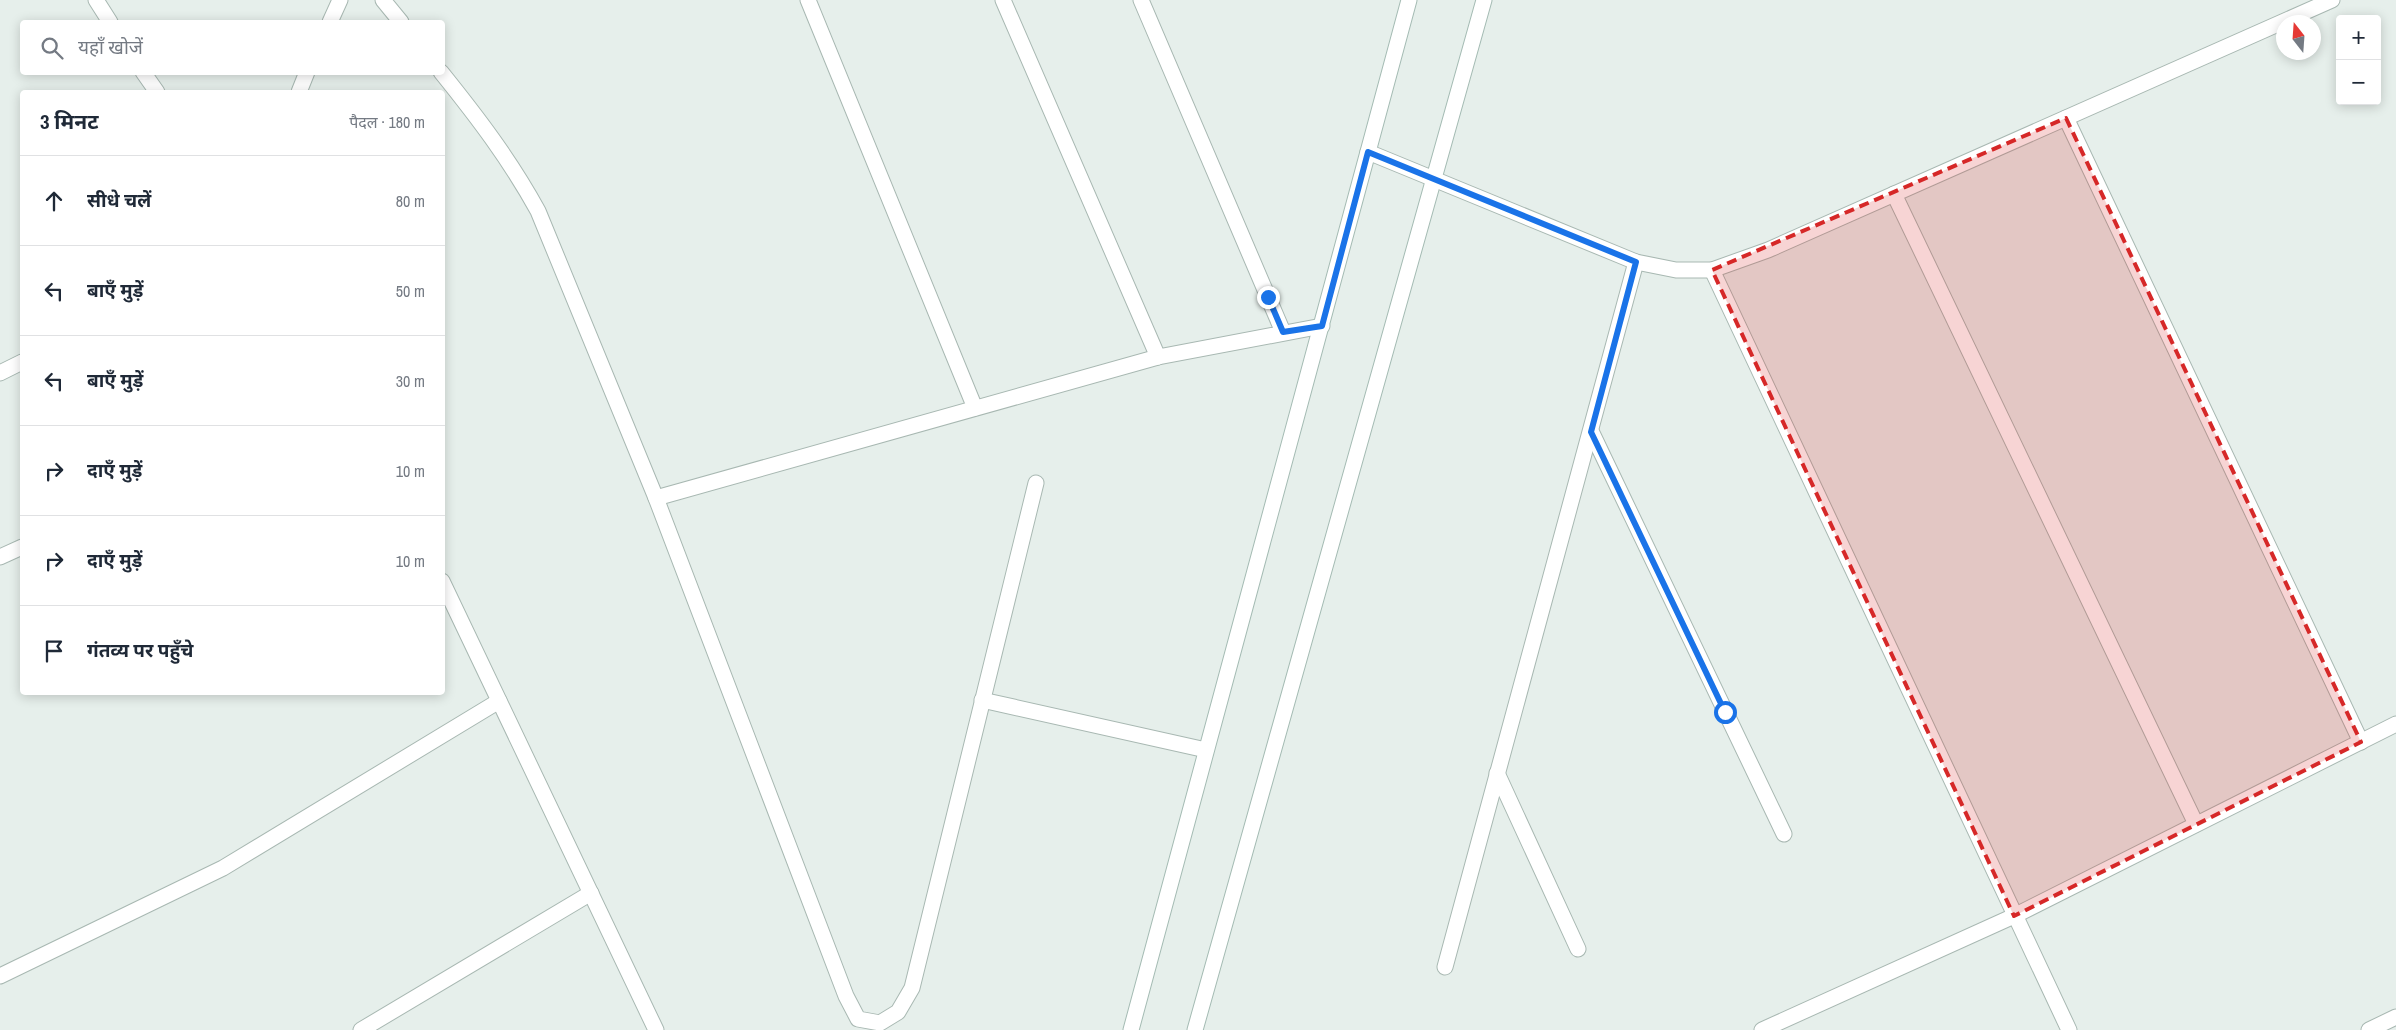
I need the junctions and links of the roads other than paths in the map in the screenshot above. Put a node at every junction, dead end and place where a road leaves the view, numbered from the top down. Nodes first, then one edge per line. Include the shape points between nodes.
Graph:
1 (96, 0) edge
2 (340, 0) edge
3 (383, 0) edge
4 (808, 0) edge
5 (1003, 0) edge
6 (1141, 0) edge
7 (1409, 0) edge
8 (1484, 0) edge
9 (2332, 0) edge
10 (109, 20) edge
11 (331, 20) edge
12 (399, 20) edge
13 (145, 75) edge
14 (306, 75) edge
15 (443, 75) edge
16 (156, 90) edge
17 (299, 90) edge
18 (2066, 118) junction
19 (1368, 152) junction
20 (1434, 180) junction
21 (1894, 194) junction
22 (1636, 262) junction
23 (1712, 270) junction
24 (1322, 326) junction
25 (1283, 332) junction
26 (1158, 357) junction
27 (20, 363) edge
28 (0, 373) edge
29 (976, 408) junction
30 (1591, 432) junction
31 (1036, 483) dead end
32 (656, 498) junction
33 (20, 548) edge
34 (0, 558) edge
35 (445, 587) edge
36 (982, 700) junction
37 (499, 701) junction
38 (2396, 724) edge
39 (2361, 742) junction
40 (1206, 750) junction
41 (1497, 773) junction
42 (2196, 824) junction
43 (1784, 834) dead end
44 (591, 893) junction
45 (2014, 916) junction
46 (1578, 949) dead end
47 (1445, 968) dead end
48 (0, 976) edge
49 (2396, 1017) edge
50 (361, 1030) edge
51 (656, 1030) edge
52 (1131, 1030) edge
53 (1195, 1030) edge
54 (1762, 1030) edge
55 (2069, 1030) edge
56 (2369, 1030) edge

1 - 10 street
2 - 11 street
3 - 12 street
4 - 29 street
5 - 26 street
6 - 25 street
7 - 19 street
8 - 20 street
9 - 18 street
13 - 16 street
14 - 17 street
15 - 32 street via 492,135 538,211
18 - 21 street
18 - 39 street
19 - 20 street
19 - 24 street
20 - 22 street
20 - 53 street
21 - 23 street via 1768,250
21 - 42 street
22 - 23 street via 1676,270
22 - 30 street
23 - 45 street
24 - 25 street
24 - 40 street
25 - 26 street
26 - 29 street
27 - 28 street
29 - 32 street
30 - 41 street
30 - 43 street
31 - 36 street
32 - 36 street via 858,1019 880,1023 886,1020 898,1012 912,988
33 - 34 street
35 - 37 street
36 - 40 street
37 - 44 street
37 - 48 street via 223,868
38 - 39 street
39 - 42 street
40 - 52 street
41 - 46 street
41 - 47 street
42 - 45 street
44 - 50 street
44 - 51 street
45 - 54 street
45 - 55 street
49 - 56 street

